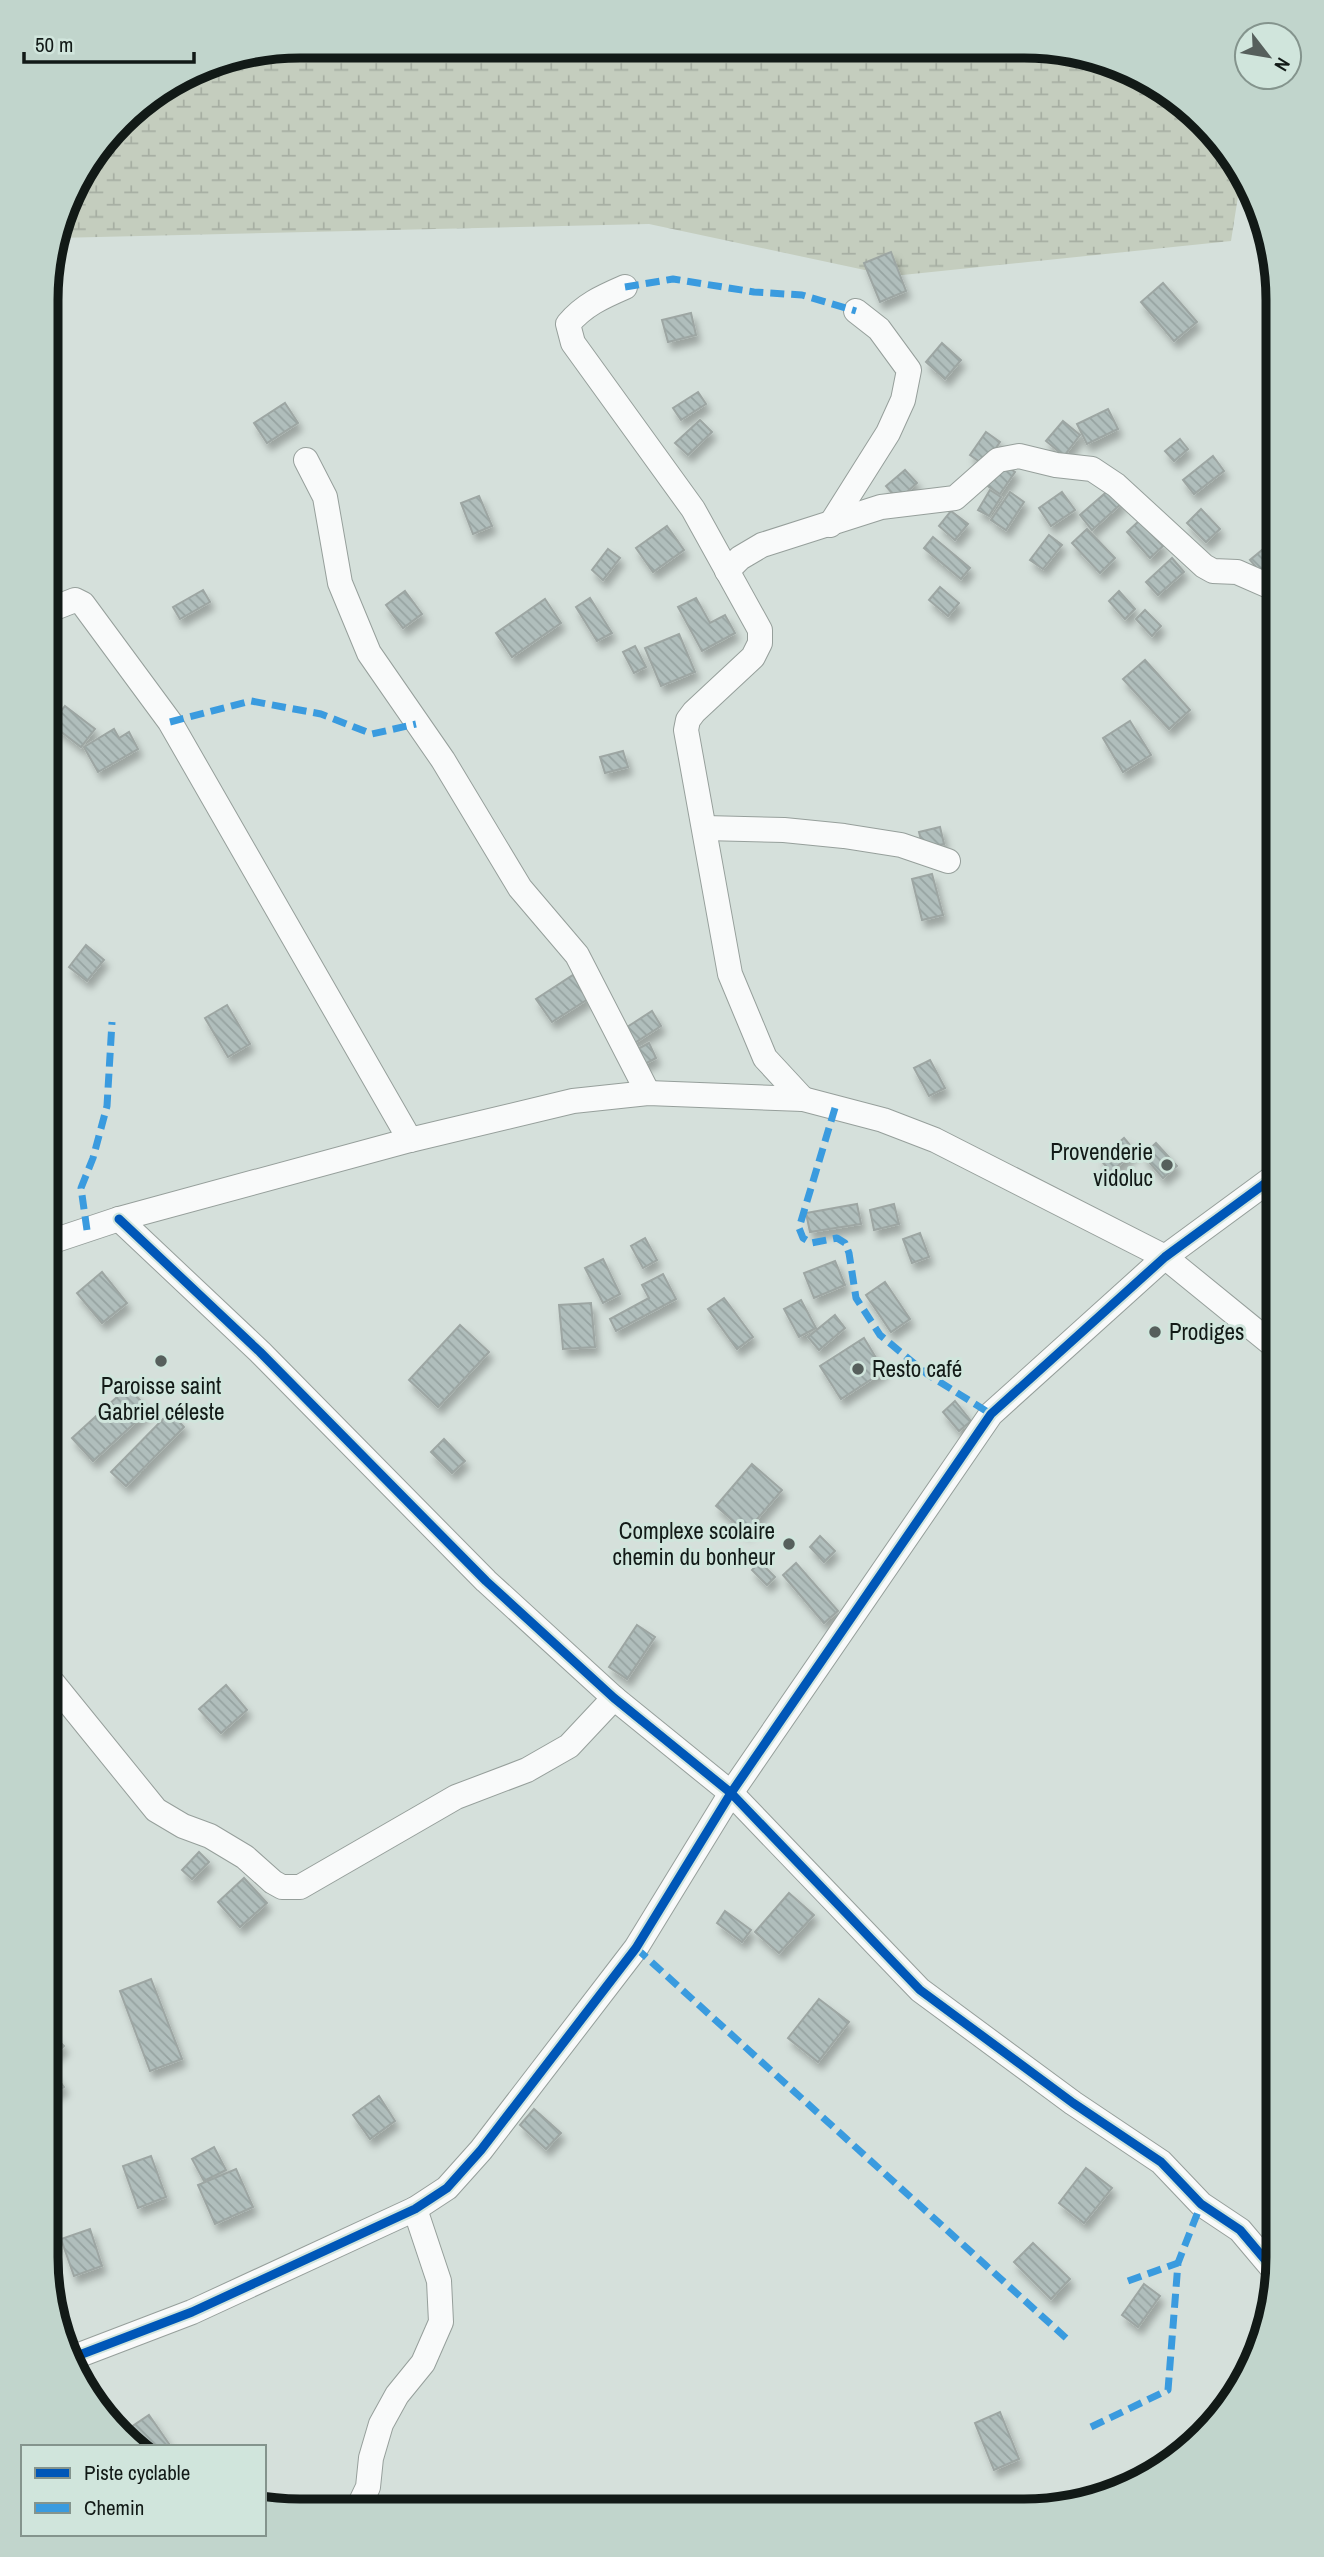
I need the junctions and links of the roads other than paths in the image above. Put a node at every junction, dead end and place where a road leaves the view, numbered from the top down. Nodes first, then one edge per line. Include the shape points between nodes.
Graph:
1 (625, 287) dead end
2 (856, 311) dead end
3 (306, 460) dead end
4 (830, 524) junction
5 (727, 571) junction
6 (1266, 585) edge
7 (58, 607) edge
8 (705, 828) junction
9 (948, 861) dead end
10 (648, 1093) junction
11 (803, 1100) junction
12 (410, 1140) junction
13 (1266, 1183) edge
14 (119, 1219) junction
15 (58, 1239) edge
16 (1165, 1256) junction
17 (1266, 1339) edge
18 (58, 1689) edge
19 (614, 1699) junction
20 (730, 1793) junction
21 (415, 2208) junction
22 (1266, 2261) edge
23 (79, 2355) edge
24 (363, 2499) edge

1 - 5 street via 578,311 568,324 573,343 693,509
2 - 4 street via 879,330 909,370 903,400 888,433
3 - 10 street via 325,497 340,583 369,653 443,760 520,888 577,955
4 - 5 street via 762,545
4 - 6 street via 881,507 956,498 998,460 1019,456 1092,469 1116,485 1204,566 1237,572
5 - 8 street via 760,630 760,643 753,657 688,720 686,730
7 - 12 street via 75,600 83,604 170,722
8 - 9 street via 844,836 901,845
8 - 11 street via 730,974 765,1058
10 - 11 street
10 - 12 street via 573,1101
11 - 16 street via 883,1120 935,1140
12 - 14 street
13 - 16 street
14 - 15 street
14 - 19 street via 260,1352 486,1581
16 - 17 street
16 - 20 street via 991,1414
18 - 19 street via 156,1810 245,1857 282,1887 299,1886 456,1797 527,1770 569,1746
19 - 20 street
20 - 21 street via 636,1948 481,2150 447,2188
20 - 22 street via 920,1990 1073,2104 1161,2162 1201,2204 1240,2230
21 - 23 street via 192,2312
21 - 24 street via 439,2281 441,2322 423,2363 381,2424

